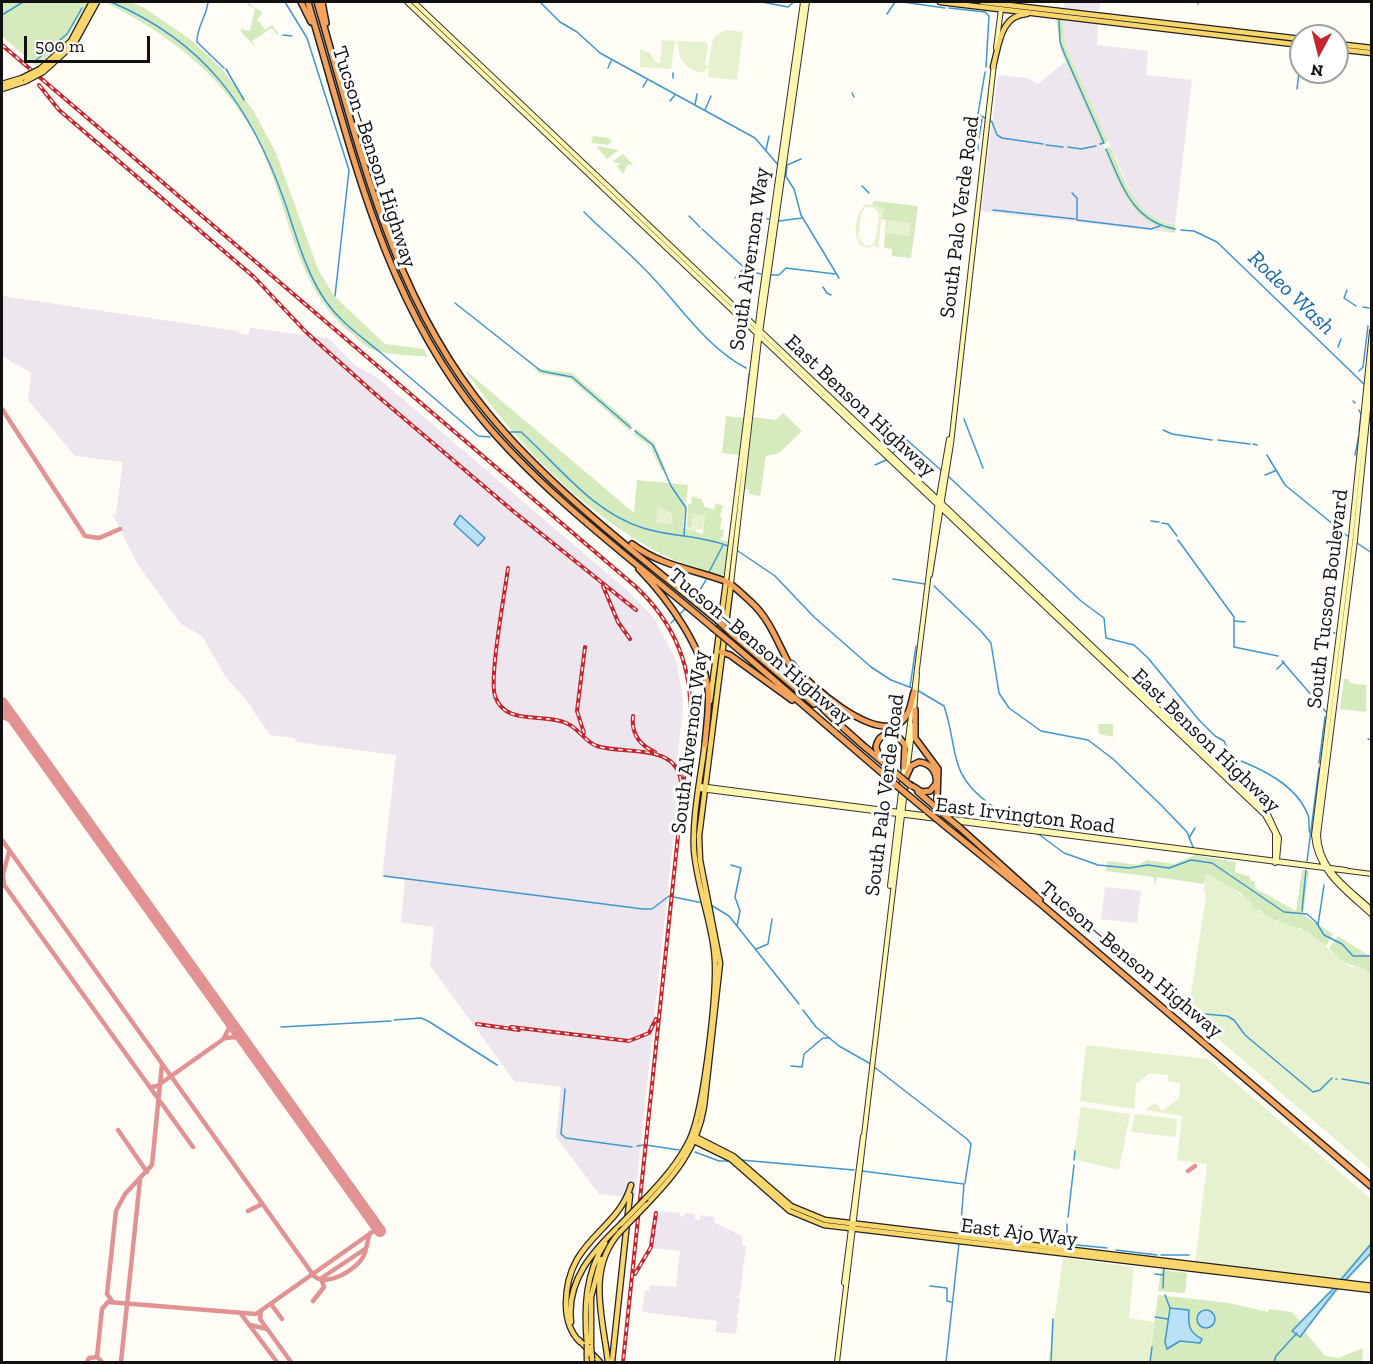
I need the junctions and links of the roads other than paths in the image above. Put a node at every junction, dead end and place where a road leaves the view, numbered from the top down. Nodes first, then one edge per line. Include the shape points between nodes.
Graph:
1 (93, 2) edge
2 (97, 2) edge
3 (301, 2) edge
4 (308, 2) edge
5 (317, 2) edge
6 (322, 2) edge
7 (407, 2) edge
8 (414, 2) edge
9 (805, 2) edge
10 (940, 2) edge
11 (982, 2) edge
12 (1001, 6) junction
13 (1052, 14) junction
14 (1102, 17) junction
15 (1289, 41) edge
16 (1350, 48) joint
17 (1371, 48) edge
18 (1371, 53) edge
19 (336, 66) junction
20 (993, 67) junction
21 (42, 71) junction
22 (2, 86) edge
23 (342, 116) junction
24 (781, 170) junction
25 (761, 298) junction
26 (748, 320) junction
27 (1371, 331) edge
28 (758, 334) junction
29 (769, 345) junction
30 (793, 366) junction
31 (1371, 369) edge
32 (755, 375) junction
33 (1368, 388) junction
34 (951, 435) junction
35 (550, 478) junction
36 (940, 489) junction
37 (927, 490) junction
38 (939, 504) junction
39 (950, 517) junction
40 (938, 521) junction
41 (1353, 540) junction
42 (610, 541) junction
43 (987, 548) junction
44 (930, 575) junction
45 (728, 583) junction
46 (781, 648) junction
47 (721, 652) junction
48 (915, 693) junction
49 (915, 710) junction
50 (818, 718) junction
51 (705, 745) junction
52 (866, 748) junction
53 (904, 767) junction
54 (900, 775) junction
55 (911, 785) junction
56 (702, 788) junction
57 (900, 813) junction
58 (943, 813) junction
59 (1196, 851) junction
60 (1318, 856) junction
61 (1276, 861) junction
62 (1307, 865) junction
63 (1316, 865) junction
64 (1326, 868) junction
65 (892, 870) junction
66 (1344, 871) junction
67 (1371, 874) edge
68 (1342, 883) junction
69 (893, 888) junction
70 (1371, 910) edge
71 (1371, 915) edge
72 (888, 920) junction
73 (1088, 944) junction
74 (1098, 952) junction
75 (693, 1138) junction
76 (1371, 1186) edge
77 (852, 1226) junction
78 (614, 1231) junction
79 (612, 1241) junction
80 (1369, 1288) edge
81 (580, 1342) junction
82 (589, 1345) junction
83 (590, 1360) edge
84 (600, 1362) edge
85 (610, 1362) edge
86 (837, 1362) edge

1 - 21 main road via 71,41
2 - 21 main road via 74,44
3 - 23 highway
4 - 23 highway, Tucson–Benson Highway
5 - 19 highway, Tucson–Benson Highway
6 - 19 highway
7 - 28 main road, East Benson Highway
8 - 26 main road, East Benson Highway
9 - 24 main road, South Alvernon Way
10 - 12 main road
11 - 12 main road
12 - 13 main road
12 - 14 main road
12 - 20 main road, South Palo Verde Road
13 - 14 main road
13 - 20 main road via 1021,15 1008,21
14 - 15 main road
16 - 17 main road
16 - 18 main road
19 - 35 highway, Tucson–Benson Highway via 394,254 417,305 448,360 500,428
20 - 34 main road, South Palo Verde Road
21 - 22 main road, bridge
23 - 42 highway, Tucson–Benson Highway via 386,255 437,358 505,446
24 - 25 main road, South Alvernon Way
24 - 28 main road, South Alvernon Way
25 - 26 main road via 756,320
25 - 28 main road, South Alvernon Way
26 - 28 main road, East Benson Highway
27 - 33 main road, South Tucson Boulevard
28 - 29 main road, East Benson Highway
28 - 30 main road, East Benson Highway
28 - 32 main road, South Alvernon Way
28 - 45 main road, South Alvernon Way
29 - 30 main road, East Benson Highway
29 - 32 main road via 761,346
30 - 37 main road, East Benson Highway
30 - 38 main road, East Benson Highway
31 - 33 main road, South Tucson Boulevard
32 - 45 main road, South Alvernon Way
33 - 41 main road, South Tucson Boulevard
34 - 36 main road, South Palo Verde Road
34 - 38 main road, South Palo Verde Road
35 - 45 highway via 649,555
35 - 52 highway, Tucson–Benson Highway, bridge
36 - 37 main road via 935,494
36 - 38 main road, South Palo Verde Road
37 - 38 main road, East Benson Highway
38 - 39 main road, East Benson Highway
38 - 40 main road, South Palo Verde Road
38 - 43 main road, East Benson Highway
38 - 44 main road, South Palo Verde Road
39 - 40 main road via 943,514
39 - 43 main road, East Benson Highway
40 - 44 main road, South Palo Verde Road
41 - 60 main road, South Tucson Boulevard via 1315,831
41 - 64 main road, South Tucson Boulevard via 1318,830
42 - 50 highway, Tucson–Benson Highway, bridge
42 - 51 highway via 669,603 701,663 708,693
43 - 61 main road, East Benson Highway via 1265,815 1275,833
44 - 48 main road, South Palo Verde Road
45 - 46 highway via 763,616
45 - 47 main road, South Alvernon Way
45 - 51 main road, South Alvernon Way
46 - 48 highway via 804,676 843,709 864,720 890,725 900,722 909,712
46 - 52 highway via 795,675 815,700
47 - 50 highway
47 - 56 main road, South Alvernon Way
48 - 49 main road, South Palo Verde Road
48 - 53 main road, South Palo Verde Road
49 - 54 main road, South Palo Verde Road
49 - 58 highway via 915,738 938,767 937,801
50 - 73 highway, Tucson–Benson Highway, bridge
51 - 56 main road, South Alvernon Way
52 - 54 highway, Tucson–Benson Highway
53 - 54 highway via 903,741 895,734 886,734 876,749 880,758
53 - 57 main road, South Palo Verde Road
54 - 55 highway, Tucson–Benson Highway, bridge
54 - 55 highway via 921,762 936,775 936,786 929,792
54 - 57 main road, South Palo Verde Road
55 - 58 highway, Tucson–Benson Highway
56 - 57 main road, East Irvington Road
56 - 75 main road, South Alvernon Way via 699,850 719,950 720,981 704,1107
57 - 59 main road, East Irvington Road
57 - 59 main road, East Irvington Road
57 - 65 main road, South Palo Verde Road
57 - 69 main road, South Palo Verde Road
58 - 73 highway, Tucson–Benson Highway, bridge
59 - 61 main road, East Irvington Road
60 - 63 main road
60 - 64 main road, South Tucson Boulevard
61 - 62 main road, East Irvington Road
62 - 63 main road, East Irvington Road
62 - 64 main road, East Irvington Road
63 - 64 main road, East Irvington Road
64 - 66 main road, East Irvington Road
64 - 68 main road
64 - 71 main road
65 - 69 main road
65 - 72 main road, South Palo Verde Road
66 - 67 main road, East Irvington Road
66 - 68 main road via 1337,875
68 - 70 main road
69 - 72 main road, South Palo Verde Road
72 - 77 main road, South Palo Verde Road
73 - 74 highway, Tucson–Benson Highway
74 - 76 highway, Tucson–Benson Highway
74 - 76 highway, Tucson–Benson Highway
75 - 77 main road, East Ajo Way via 736,1161 795,1214 820,1224
75 - 78 main road, South Alvernon Way, bridge via 675,1165
75 - 79 main road, South Alvernon Way, bridge via 675,1174
77 - 80 main road, East Ajo Way
77 - 86 main road, South Palo Verde Road
78 - 81 main road, South Alvernon Way via 586,1262 574,1286 571,1317
78 - 82 main road via 597,1257 588,1283 585,1313
79 - 82 main road via 592,1284
79 - 85 main road, South Alvernon Way via 598,1286
81 - 84 main road, South Alvernon Way
81 - 85 main road via 570,1327 567,1312 570,1276 584,1248 622,1205 631,1185
82 - 83 main road, bridge

